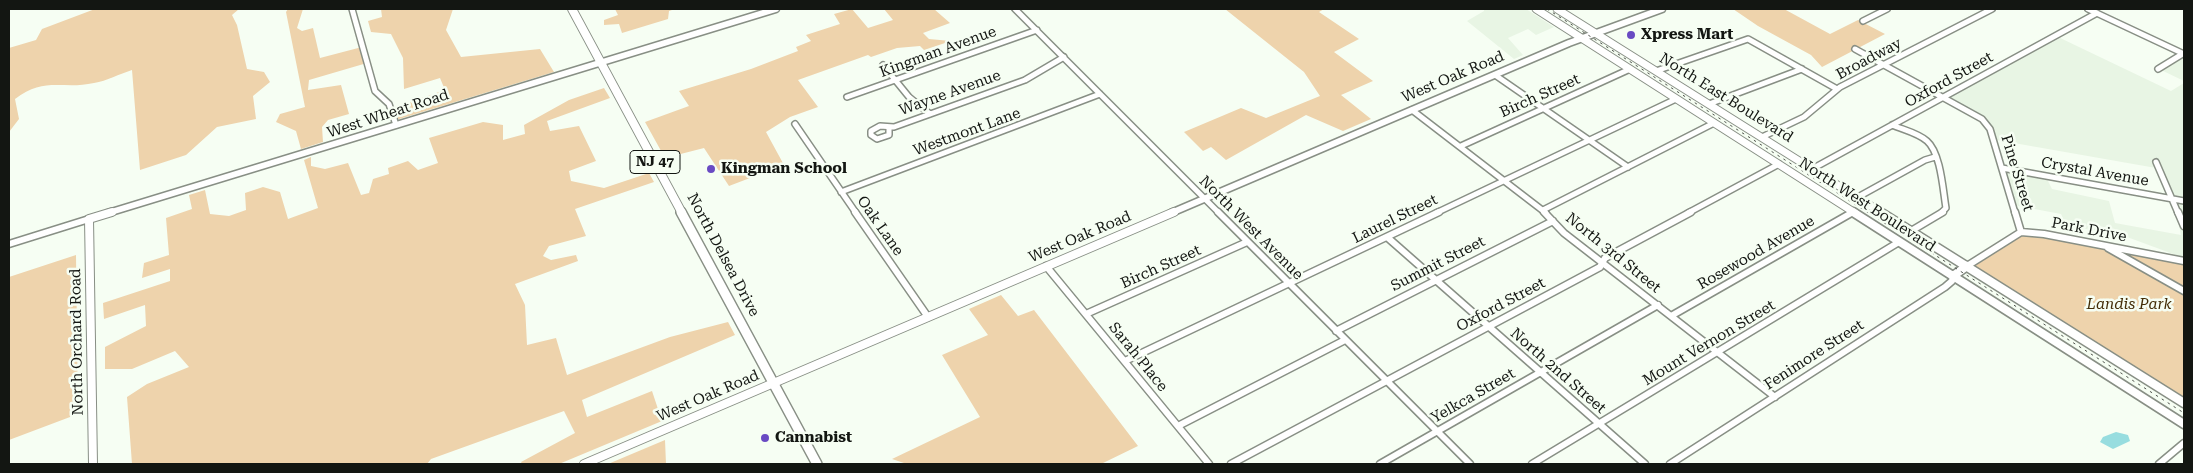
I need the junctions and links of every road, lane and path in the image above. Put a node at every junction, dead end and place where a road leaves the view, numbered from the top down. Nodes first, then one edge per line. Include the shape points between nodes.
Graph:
1 (352, 9) edge
2 (572, 9) edge
3 (776, 9) edge
4 (1014, 9) edge
5 (1536, 9) edge
6 (1557, 9) edge
7 (1662, 9) edge
8 (1887, 9) edge
9 (1992, 9) edge
10 (2088, 9) edge
11 (2097, 13) junction
12 (1862, 21) dead end
13 (1037, 30) junction
14 (1588, 35) junction
15 (1855, 49) dead end
16 (2184, 53) edge
17 (1064, 57) junction
18 (602, 63) junction
19 (1884, 65) junction
20 (883, 66) dead end
21 (1630, 69) junction
22 (1802, 69) junction
23 (2158, 69) dead end
24 (1656, 71) junction
25 (1495, 75) junction
26 (896, 80) junction
27 (1837, 89) junction
28 (1100, 94) junction
29 (847, 97) dead end
30 (1943, 97) junction
31 (1676, 99) junction
32 (1709, 104) junction
33 (1543, 108) junction
34 (1412, 110) junction
35 (930, 114) junction
36 (1714, 123) junction
37 (795, 124) dead end
38 (396, 125) junction
39 (1892, 125) junction
40 (889, 128) dead end
41 (1762, 138) junction
42 (1588, 140) junction
43 (1461, 146) junction
44 (1935, 157) junction
45 (2156, 162) dead end
46 (1779, 164) junction
47 (1628, 167) junction
48 (2002, 168) junction
49 (1812, 169) junction
50 (1505, 180) junction
51 (841, 192) junction
52 (1858, 198) junction
53 (1204, 199) junction
54 (2172, 199) junction
55 (2184, 201) edge
56 (1543, 210) junction
57 (1853, 212) junction
58 (88, 219) junction
59 (1553, 221) junction
60 (2184, 226) edge
61 (1911, 231) junction
62 (2021, 232) junction
63 (1387, 237) junction
64 (1246, 242) junction
65 (1900, 242) junction
66 (9, 244) edge
67 (2104, 246) junction
68 (2184, 261) edge
69 (1603, 263) junction
70 (1046, 266) junction
71 (1967, 266) junction
72 (1953, 276) junction
73 (1436, 280) junction
74 (1288, 284) junction
75 (2184, 291) edge
76 (1658, 306) junction
77 (1086, 314) junction
78 (1672, 316) junction
79 (928, 317) junction
80 (1489, 326) junction
81 (1336, 331) junction
82 (1345, 340) junction
83 (1718, 352) junction
84 (1125, 360) junction
85 (1540, 372) junction
86 (1386, 381) junction
87 (774, 383) junction
88 (1775, 396) junction
89 (2184, 403) edge
90 (1599, 424) junction
91 (2184, 424) edge
92 (1178, 426) junction
93 (1437, 431) junction
94 (2184, 443) edge
95 (93, 464) edge
96 (584, 464) edge
97 (817, 464) edge
98 (1209, 464) edge
99 (1231, 464) edge
100 (1380, 464) edge
101 (1470, 464) edge
102 (1532, 464) edge
103 (1644, 464) edge
104 (1670, 464) edge
105 (2159, 464) edge

1 - 38 street via 375,92 389,104
2 - 18 main road, North Delsea Drive / NJ 47
3 - 18 street, West Wheat Road
4 - 13 street, North West Avenue
5 - 14 main road, North West Boulevard
6 - 14 main road, North East Boulevard
7 - 14 street, West Oak Road
8 - 12 street
9 - 19 street, Broadway
10 - 11 street
11 - 16 street
11 - 30 street, Oxford Street
13 - 17 street, North West Avenue
13 - 26 street, Kingman Avenue
14 - 21 main road, North West Boulevard
14 - 24 main road, North East Boulevard
14 - 25 street, West Oak Road
15 - 19 street, Pine Street
16 - 23 street
17 - 28 street, North West Avenue
17 - 35 street, Wayne Avenue via 1026,80
18 - 38 street, West Wheat Road
18 - 87 main road, North Delsea Drive / NJ 47
19 - 27 street, Broadway
19 - 30 street, Pine Street
20 - 26 street
21 - 31 main road, North West Boulevard
21 - 33 street, Birch Street
22 - 24 street via 1745,39
22 - 27 street
22 - 32 street
24 - 32 main road, North East Boulevard
25 - 33 street
25 - 34 street, West Oak Road
26 - 29 street, Kingman Avenue
26 - 35 street via 912,101
27 - 41 street, Broadway via 1804,116
28 - 51 street, Westmont Lane
28 - 53 street, North West Avenue
30 - 39 street, Oxford Street
30 - 48 street, Pine Street via 1985,122
31 - 36 main road, North West Boulevard
31 - 42 street, Laurel Street
32 - 41 main road, North East Boulevard
33 - 42 street
33 - 43 street, Birch Street
34 - 43 street, North 3rd Street
34 - 53 street, West Oak Road
35 - 40 street, Wayne Avenue via 894,127 876,127 871,135 883,139 889,135
36 - 46 main road, North West Boulevard
36 - 47 street
37 - 51 street, Oak Lane
38 - 58 street, West Wheat Road
39 - 44 street via 1926,141
39 - 49 street, Oxford Street
41 - 49 main road, North East Boulevard
42 - 47 street
42 - 50 street, Laurel Street
43 - 50 street, North 3rd Street
44 - 52 street
44 - 61 street via 1946,208
45 - 54 street
46 - 57 main road, North West Boulevard
46 - 69 street, Oxford Street via 1611,254
47 - 56 street
48 - 54 street, Crystal Avenue
48 - 62 street, Pine Street
49 - 52 main road, North East Boulevard
50 - 56 street, North 3rd Street
50 - 63 street, Laurel Street
51 - 79 street, Oak Lane
52 - 61 main road, North East Boulevard
53 - 64 street, North West Avenue
53 - 70 street, West Oak Road
54 - 55 street, Crystal Avenue
54 - 60 street
56 - 59 street, North 3rd Street
57 - 65 main road, North West Boulevard
57 - 78 street, Rosewood Avenue
58 - 66 street, West Wheat Road
58 - 95 street, North Orchard Road
59 - 69 street, North 3rd Street
59 - 73 street, Summit Street
61 - 71 main road, North East Boulevard
62 - 67 street, Park Drive
62 - 71 street
63 - 73 street, North 2nd Street
63 - 74 street, Laurel Street
64 - 74 street, North West Avenue
64 - 77 street, Birch Street
65 - 72 main road, North West Boulevard
65 - 83 street, Mount Vernon Street
67 - 68 street, Park Drive
67 - 75 street
69 - 76 street, North 3rd Street
69 - 80 street, Oxford Street
70 - 77 street, Sarah Place
70 - 79 street, West Oak Road
71 - 72 main road, Fenimore Street
71 - 89 main road, North East Boulevard
72 - 88 street, Fenimore Street via 1945,287
72 - 91 main road, North West Boulevard
73 - 80 street, North 2nd Street
73 - 81 street, Summit Street
74 - 81 street, North West Avenue
74 - 84 street, Laurel Street
76 - 78 street, North 3rd Street
76 - 85 street, Yelkca Street
77 - 84 street, Sarah Place
78 - 83 street, North 3rd Street
79 - 87 street, West Oak Road
80 - 85 street, North 2nd Street
80 - 86 street, Oxford Street
81 - 82 street, North West Avenue
82 - 86 street, North West Avenue
82 - 92 street
83 - 88 street, North 3rd Street
83 - 90 street, Mount Vernon Street
84 - 92 street, Sarah Place
85 - 90 street, North 2nd Street
85 - 93 street, Yelkca Street
86 - 93 street, North West Avenue
86 - 99 street, Oxford Street
87 - 96 street, West Oak Road
87 - 97 main road, North Delsea Drive / NJ 47
88 - 104 street, Fenimore Street
90 - 102 street, Mount Vernon Street
90 - 103 street, North 2nd Street
92 - 98 street, Sarah Place
93 - 100 street, Yelkca Street
93 - 101 street, North West Avenue
94 - 105 street

